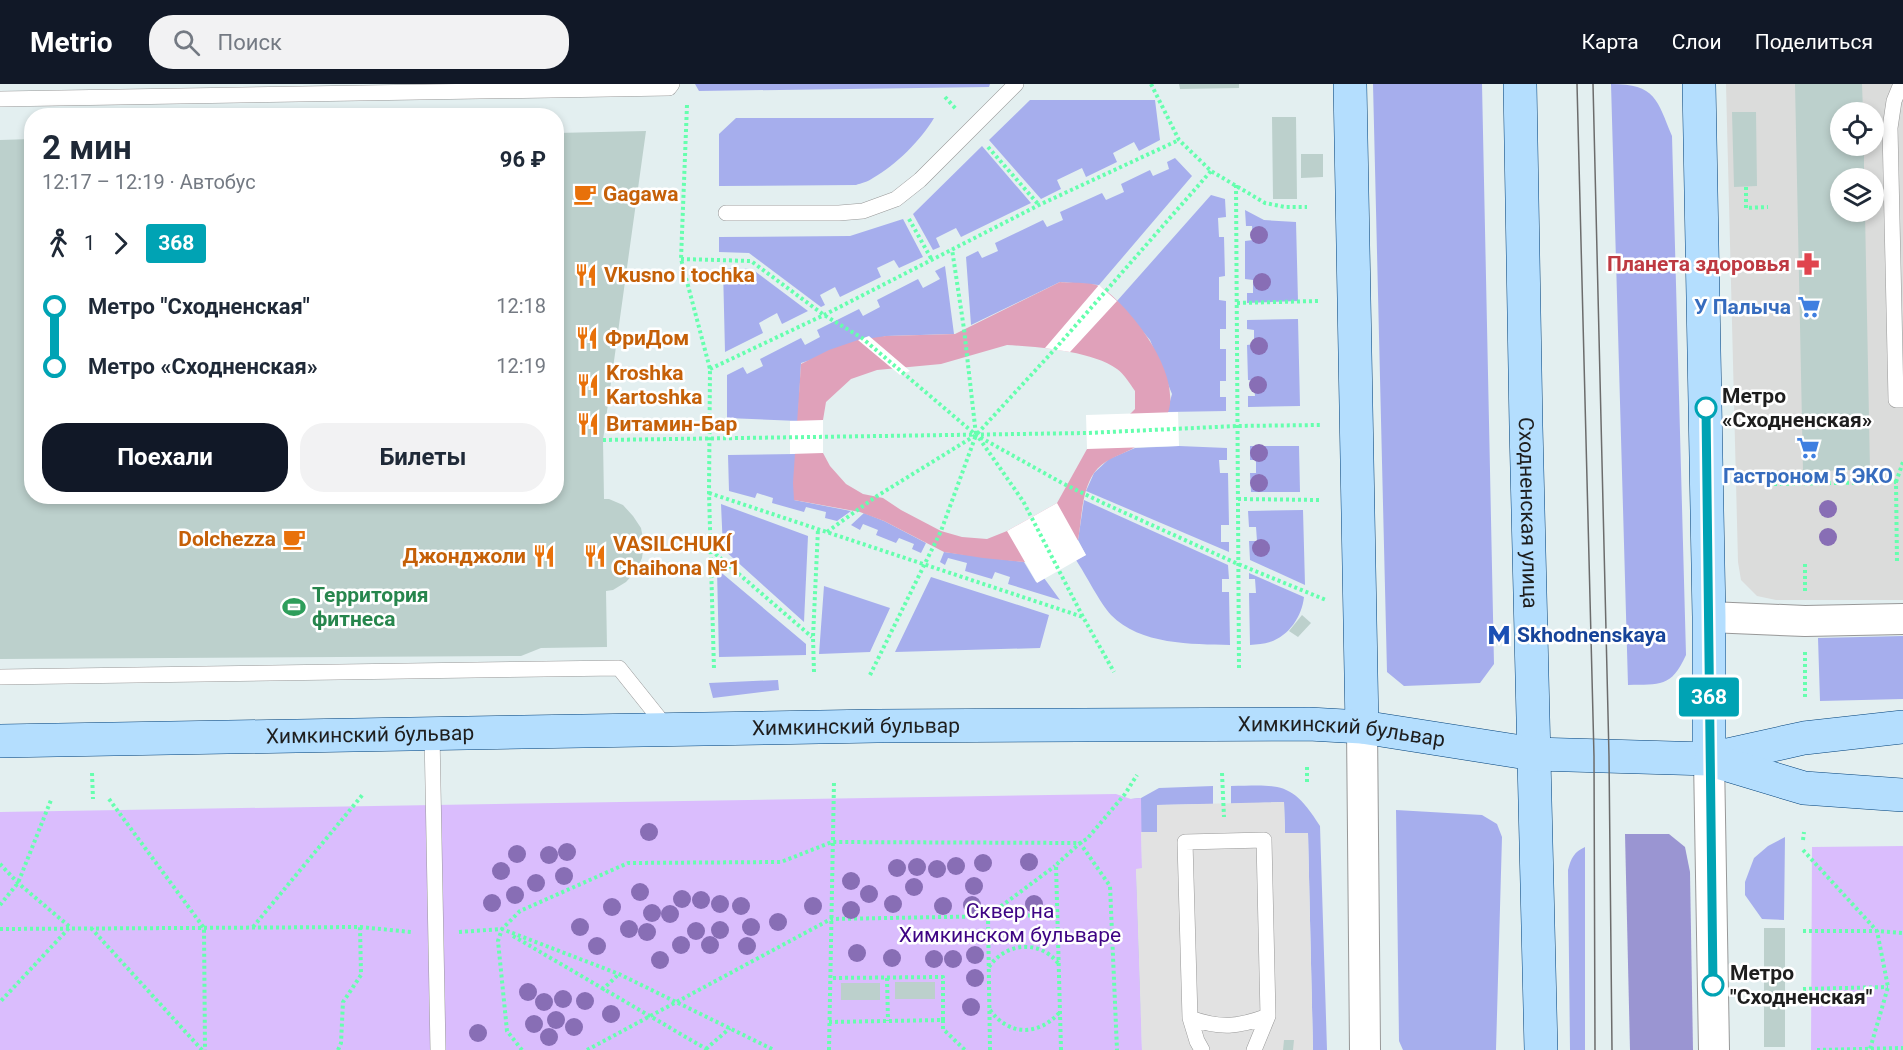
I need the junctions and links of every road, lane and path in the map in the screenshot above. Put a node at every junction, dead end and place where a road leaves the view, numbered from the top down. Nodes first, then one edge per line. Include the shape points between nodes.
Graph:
1 (672, 84) edge
2 (1016, 84) edge
3 (1151, 84) edge
4 (1350, 84) edge
5 (1520, 84) edge
6 (1699, 84) edge
7 (1901, 84) edge
8 (687, 95) dead end
9 (945, 97) dead end
10 (0, 99) edge
11 (960, 114) dead end
12 (1179, 140) junction
13 (986, 143) dead end
14 (1211, 171) junction
15 (1236, 185) junction
16 (1746, 187) dead end
17 (1285, 199) dead end
18 (1039, 205) junction
19 (1285, 207) junction
20 (1307, 207) dead end
21 (1768, 207) dead end
22 (726, 213) dead end
23 (907, 216) dead end
24 (952, 249) junction
25 (681, 259) junction
26 (932, 260) junction
27 (1318, 301) dead end
28 (1237, 303) junction
29 (824, 315) junction
30 (710, 369) junction
31 (1903, 400) edge
32 (1320, 425) dead end
33 (1237, 426) junction
34 (976, 435) junction
35 (709, 439) junction
36 (603, 440) dead end
37 (1903, 462) edge
38 (1896, 482) junction
39 (1774, 484) dead end
40 (709, 493) junction
41 (1238, 499) junction
42 (1320, 500) dead end
43 (818, 529) junction
44 (827, 532) junction
45 (711, 549) junction
46 (1897, 562) dead end
47 (924, 564) junction
48 (1238, 564) junction
49 (1805, 564) dead end
50 (1805, 592) dead end
51 (1326, 600) dead end
52 (1083, 617) junction
53 (1709, 617) junction
54 (1903, 619) edge
55 (813, 638) junction
56 (1805, 651) dead end
57 (714, 669) dead end
58 (1239, 670) dead end
59 (814, 672) dead end
60 (1114, 672) dead end
61 (870, 675) dead end
62 (0, 677) edge
63 (1805, 697) dead end
64 (1903, 727) edge
65 (1362, 728) junction
66 (668, 729) junction
67 (432, 733) junction
68 (0, 741) edge
69 (1534, 754) junction
70 (1709, 759) junction
71 (1307, 767) dead end
72 (92, 772) dead end
73 (1222, 773) dead end
74 (1137, 775) dead end
75 (834, 782) dead end
76 (1307, 782) dead end
77 (364, 793) dead end
78 (1903, 795) edge
79 (93, 799) dead end
80 (109, 799) dead end
81 (51, 800) dead end
82 (1803, 832) dead end
83 (1803, 840) dead end
84 (832, 842) junction
85 (1225, 842) junction
86 (1080, 843) junction
87 (1803, 850) dead end
88 (0, 864) edge
89 (1056, 865) junction
90 (18, 883) junction
91 (0, 905) edge
92 (1057, 915) junction
93 (988, 916) junction
94 (831, 919) junction
95 (70, 927) junction
96 (91, 927) junction
97 (360, 927) junction
98 (204, 928) junction
99 (252, 928) junction
100 (0, 929) edge
101 (502, 929) junction
102 (1803, 931) dead end
103 (1877, 931) junction
104 (413, 932) dead end
105 (458, 932) dead end
106 (1903, 933) edge
107 (1059, 963) junction
108 (988, 968) junction
109 (619, 974) junction
110 (830, 978) junction
111 (887, 978) junction
112 (1888, 987) junction
113 (1803, 989) dead end
114 (603, 990) junction
115 (0, 1002) edge
116 (677, 1002) junction
117 (989, 1010) junction
118 (1060, 1012) junction
119 (1268, 1016) junction
120 (650, 1017) junction
121 (1190, 1018) junction
122 (943, 1020) junction
123 (888, 1021) junction
124 (829, 1022) junction
125 (730, 1028) junction
126 (1903, 1048) edge
127 (707, 1049) edge
128 (1870, 1049) edge
129 (203, 1050) edge
130 (338, 1050) edge
131 (438, 1050) edge
132 (522, 1050) edge
133 (587, 1050) edge
134 (774, 1050) edge
135 (829, 1050) edge
136 (965, 1050) edge
137 (990, 1050) edge
138 (1061, 1050) edge
139 (1117, 1050) edge
140 (1202, 1050) edge
141 (1254, 1050) edge
142 (1365, 1050) edge
143 (1541, 1050) edge
144 (1714, 1050) edge
145 (1817, 1050) edge

1 - 10 lane via 669,88
2 - 22 lane via 896,199 864,211
3 - 12 path
4 - 65 main road
5 - 69 main road, Сходненская улица
6 - 53 main road
7 - 31 lane via 1890,128 1896,400
8 - 25 path
9 - 11 path
12 - 14 path
12 - 18 path
13 - 18 path
14 - 15 path
14 - 34 path
15 - 19 path via 1265,203
15 - 28 path
16 - 21 path via 1746,208
17 - 19 path
18 - 24 path
19 - 20 path
23 - 26 path
24 - 26 path
24 - 34 path
25 - 29 path via 751,261
25 - 30 path
26 - 29 path
27 - 28 path
28 - 33 path
29 - 30 path
29 - 34 path via 862,338
30 - 35 path
32 - 33 path
33 - 34 path
33 - 41 path
34 - 35 path
34 - 44 path
34 - 47 path via 941,531
34 - 48 path via 1062,483
34 - 52 path via 1023,501
35 - 36 path
35 - 40 path
37 - 38 path
38 - 39 path
38 - 46 path
40 - 43 path
40 - 45 path
41 - 42 path
41 - 48 path
43 - 44 path
43 - 55 path
44 - 47 path
45 - 55 path
45 - 57 path
47 - 52 path
47 - 61 path
48 - 51 path
48 - 58 path
49 - 50 path
52 - 60 path
53 - 54 street via 1805,621
53 - 70 main road
55 - 59 path
56 - 63 path
62 - 66 lane via 619,668
64 - 70 main road via 1804,738
65 - 66 main road, Химкинский бульвар via 1297,724
65 - 69 main road, Химкинский бульвар
65 - 142 street
66 - 67 main road, Химкинский бульвар
67 - 68 main road, Химкинский бульвар
67 - 131 lane
69 - 70 main road, Химкинский бульвар
69 - 143 main road, Сходненская улица
70 - 78 main road via 1804,788
70 - 144 street
71 - 76 path
72 - 79 path
73 - 85 path
74 - 86 path via 1125,794
75 - 84 path
77 - 99 path
80 - 98 path
81 - 90 path
82 - 83 path
84 - 86 path
84 - 94 path
84 - 101 path via 781,862 628,863 520,911
85 - 119 lane via 1264,840
85 - 121 lane via 1185,842
86 - 89 path
86 - 139 path via 1110,886
87 - 103 path
88 - 90 path
89 - 92 path
89 - 93 path
90 - 91 path
90 - 95 path
92 - 93 path
92 - 107 path
93 - 94 path
93 - 108 path
94 - 110 path
94 - 116 path
95 - 96 path
95 - 100 path
95 - 115 path
96 - 98 path
96 - 129 path
97 - 99 path
97 - 104 path
97 - 130 path via 361,975 343,1002
98 - 99 path
98 - 129 path
101 - 105 path
101 - 109 path
101 - 114 path
101 - 132 path via 498,941 507,1031
102 - 103 path
103 - 106 path
103 - 112 path
107 - 108 path via 1041,950 1027,946 999,955
107 - 118 path
108 - 117 path
109 - 114 path
109 - 116 path
110 - 111 path
110 - 124 path
111 - 122 path via 943,977
111 - 123 path
112 - 113 path
112 - 128 path
114 - 120 path
116 - 120 path
116 - 125 path
117 - 118 path via 996,1020 1023,1030 1051,1022
117 - 137 path
118 - 138 path
119 - 121 lane via 1244,1025 1224,1026
119 - 141 lane
120 - 127 path
120 - 133 path
121 - 140 lane
122 - 123 path
122 - 136 path via 943,1029
123 - 124 path
124 - 135 path
125 - 127 path
125 - 134 path
126 - 128 path
128 - 145 path

